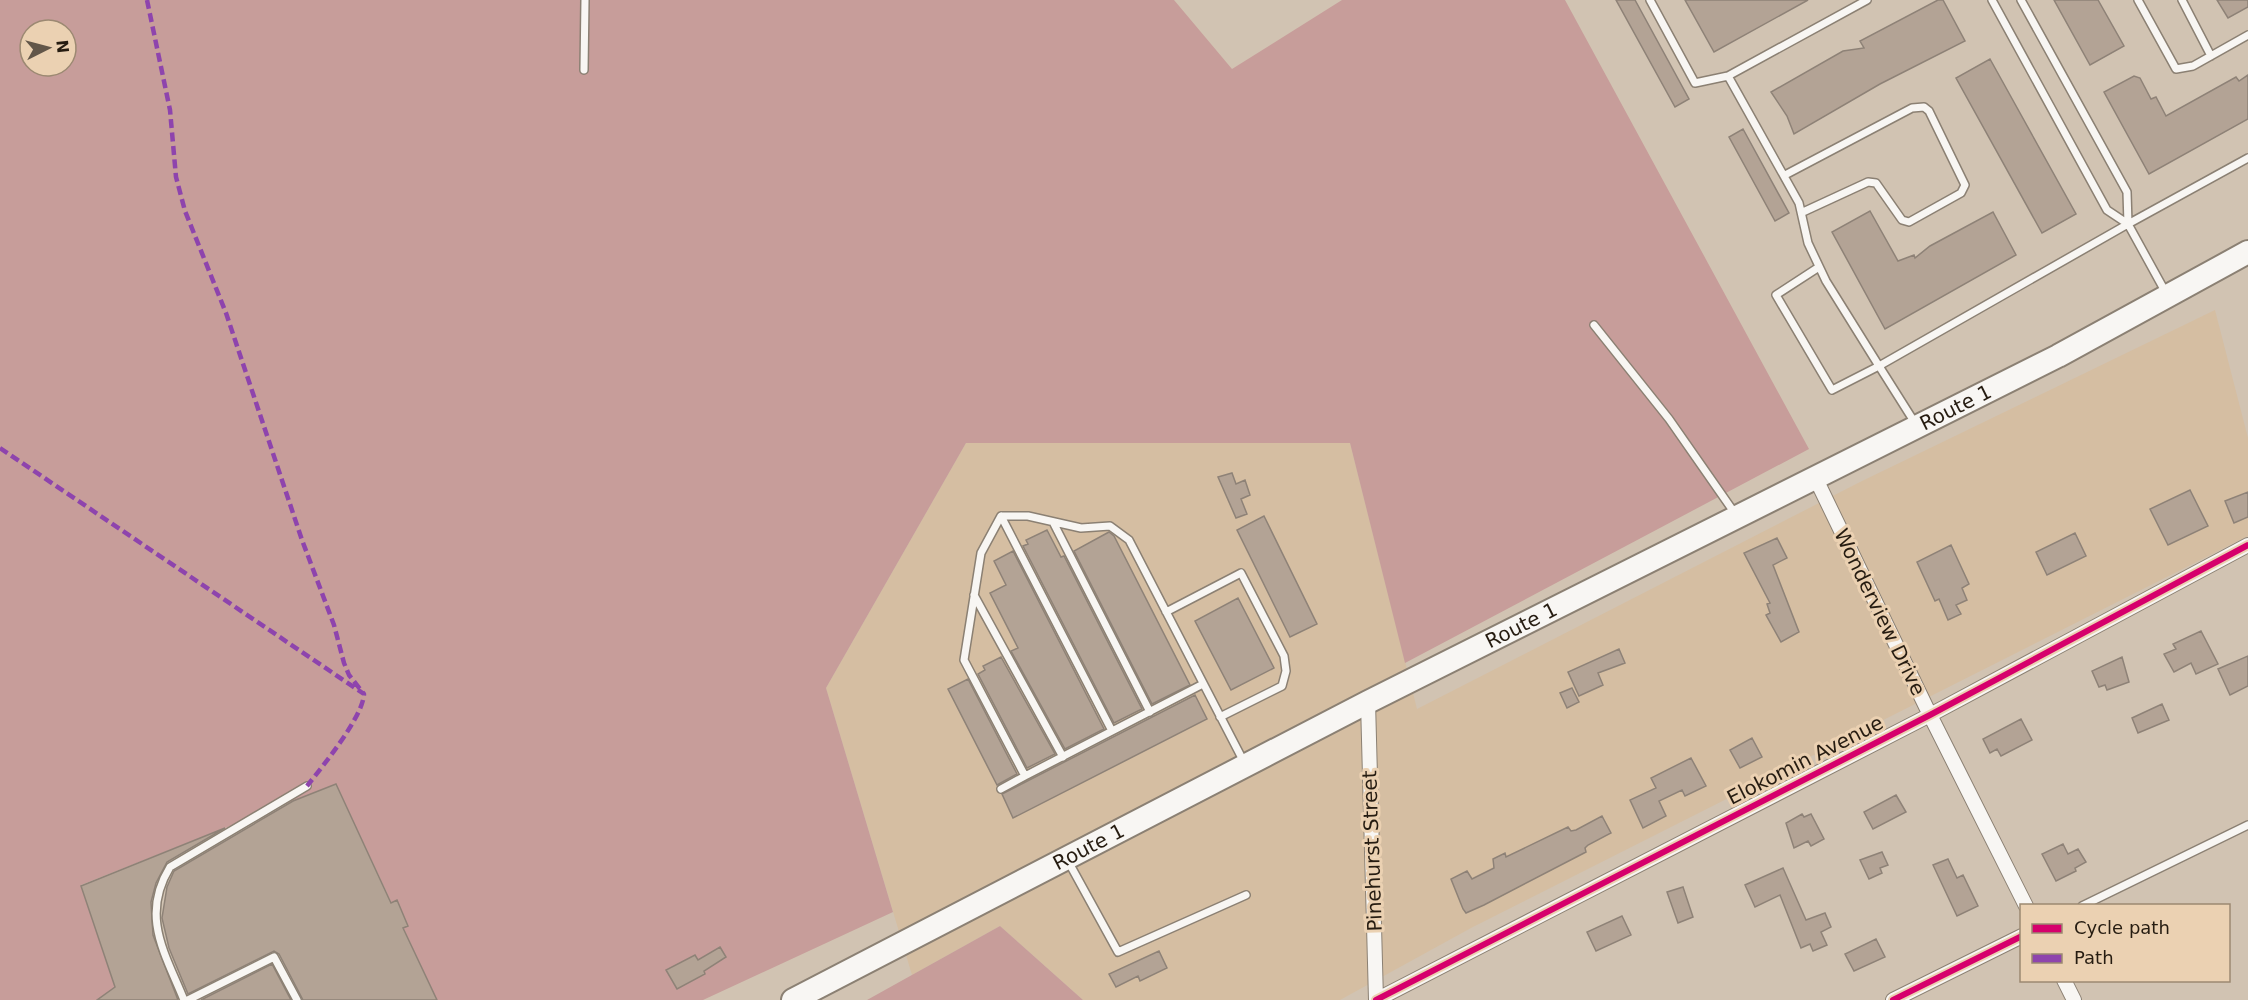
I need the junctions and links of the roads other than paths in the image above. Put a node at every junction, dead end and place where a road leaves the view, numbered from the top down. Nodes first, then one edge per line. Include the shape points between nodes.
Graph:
1 (585, 0) edge
2 (1650, 0) edge
3 (1867, 0) edge
4 (1992, 0) edge
5 (2020, 0) edge
6 (2138, 0) edge
7 (2182, 0) edge
8 (2248, 35) edge
9 (2211, 56) junction
10 (584, 70) dead end
11 (1728, 76) junction
12 (2248, 158) edge
13 (1785, 176) junction
14 (1803, 212) junction
15 (2128, 224) junction
16 (2248, 252) edge
17 (1820, 267) junction
18 (2167, 295) junction
19 (1594, 325) dead end
20 (1880, 366) junction
21 (1918, 427) junction
22 (1816, 478) junction
23 (1001, 516) junction
24 (1737, 517) junction
25 (1053, 522) junction
26 (2248, 545) edge
27 (974, 595) junction
28 (1166, 612) junction
29 (1203, 684) junction
30 (1368, 702) junction
31 (1150, 712) junction
32 (1929, 715) junction
33 (1220, 717) junction
34 (1112, 731) junction
35 (1063, 757) junction
36 (1246, 765) junction
37 (1025, 776) junction
38 (307, 786) dead end
39 (1001, 789) dead end
40 (2248, 825) edge
41 (1066, 858) junction
42 (1246, 895) dead end
43 (2025, 904) edge
44 (2086, 904) edge
45 (2020, 937) edge
46 (2065, 982) edge
47 (186, 1000) edge
48 (297, 1000) edge
49 (793, 1000) edge
50 (1376, 1000) edge
51 (1893, 1000) edge
52 (2074, 1000) edge

1 - 10 lane
2 - 11 lane via 1695,83
3 - 11 lane
4 - 15 lane via 2107,210
5 - 15 lane via 2127,192
6 - 9 lane via 2176,69 2193,66
7 - 9 lane
8 - 9 lane
11 - 13 lane
12 - 15 lane
13 - 14 lane
13 - 14 lane via 1919,107 1929,111 1965,185 1961,193 1909,222 1902,220 1876,183 1868,182
14 - 17 lane via 1809,243
15 - 18 lane
15 - 20 lane
16 - 18 main road, Route 1
17 - 20 lane
17 - 20 lane via 1776,295 1789,321 1832,390
18 - 21 main road, Route 1
19 - 24 lane via 1669,419
20 - 21 lane
21 - 22 main road, Route 1
22 - 24 main road, Route 1
22 - 32 street, Wonderview Drive
23 - 25 lane via 1028,516
23 - 27 lane via 981,553
23 - 34 lane
24 - 30 main road, Route 1
25 - 28 lane via 1081,528 1110,526 1129,540
25 - 31 lane
26 - 32 street, Elokomin Avenue
27 - 35 lane
27 - 37 lane via 964,660
28 - 29 lane
28 - 33 lane via 1241,573 1284,656 1282,686
29 - 31 lane
29 - 33 lane
30 - 36 main road, Route 1
30 - 50 street, Pinehurst Street
31 - 34 lane
32 - 43 street, Wonderview Drive
32 - 50 street, Elokomin Avenue
33 - 36 lane
34 - 35 lane
35 - 37 lane
36 - 41 main road, Route 1
37 - 39 lane
38 - 47 lane via 170,867 161,881 156,898 157,932
40 - 44 lane
41 - 42 lane via 1118,952
41 - 49 main road, Route 1
45 - 51 street
46 - 52 street
47 - 48 lane via 274,957

